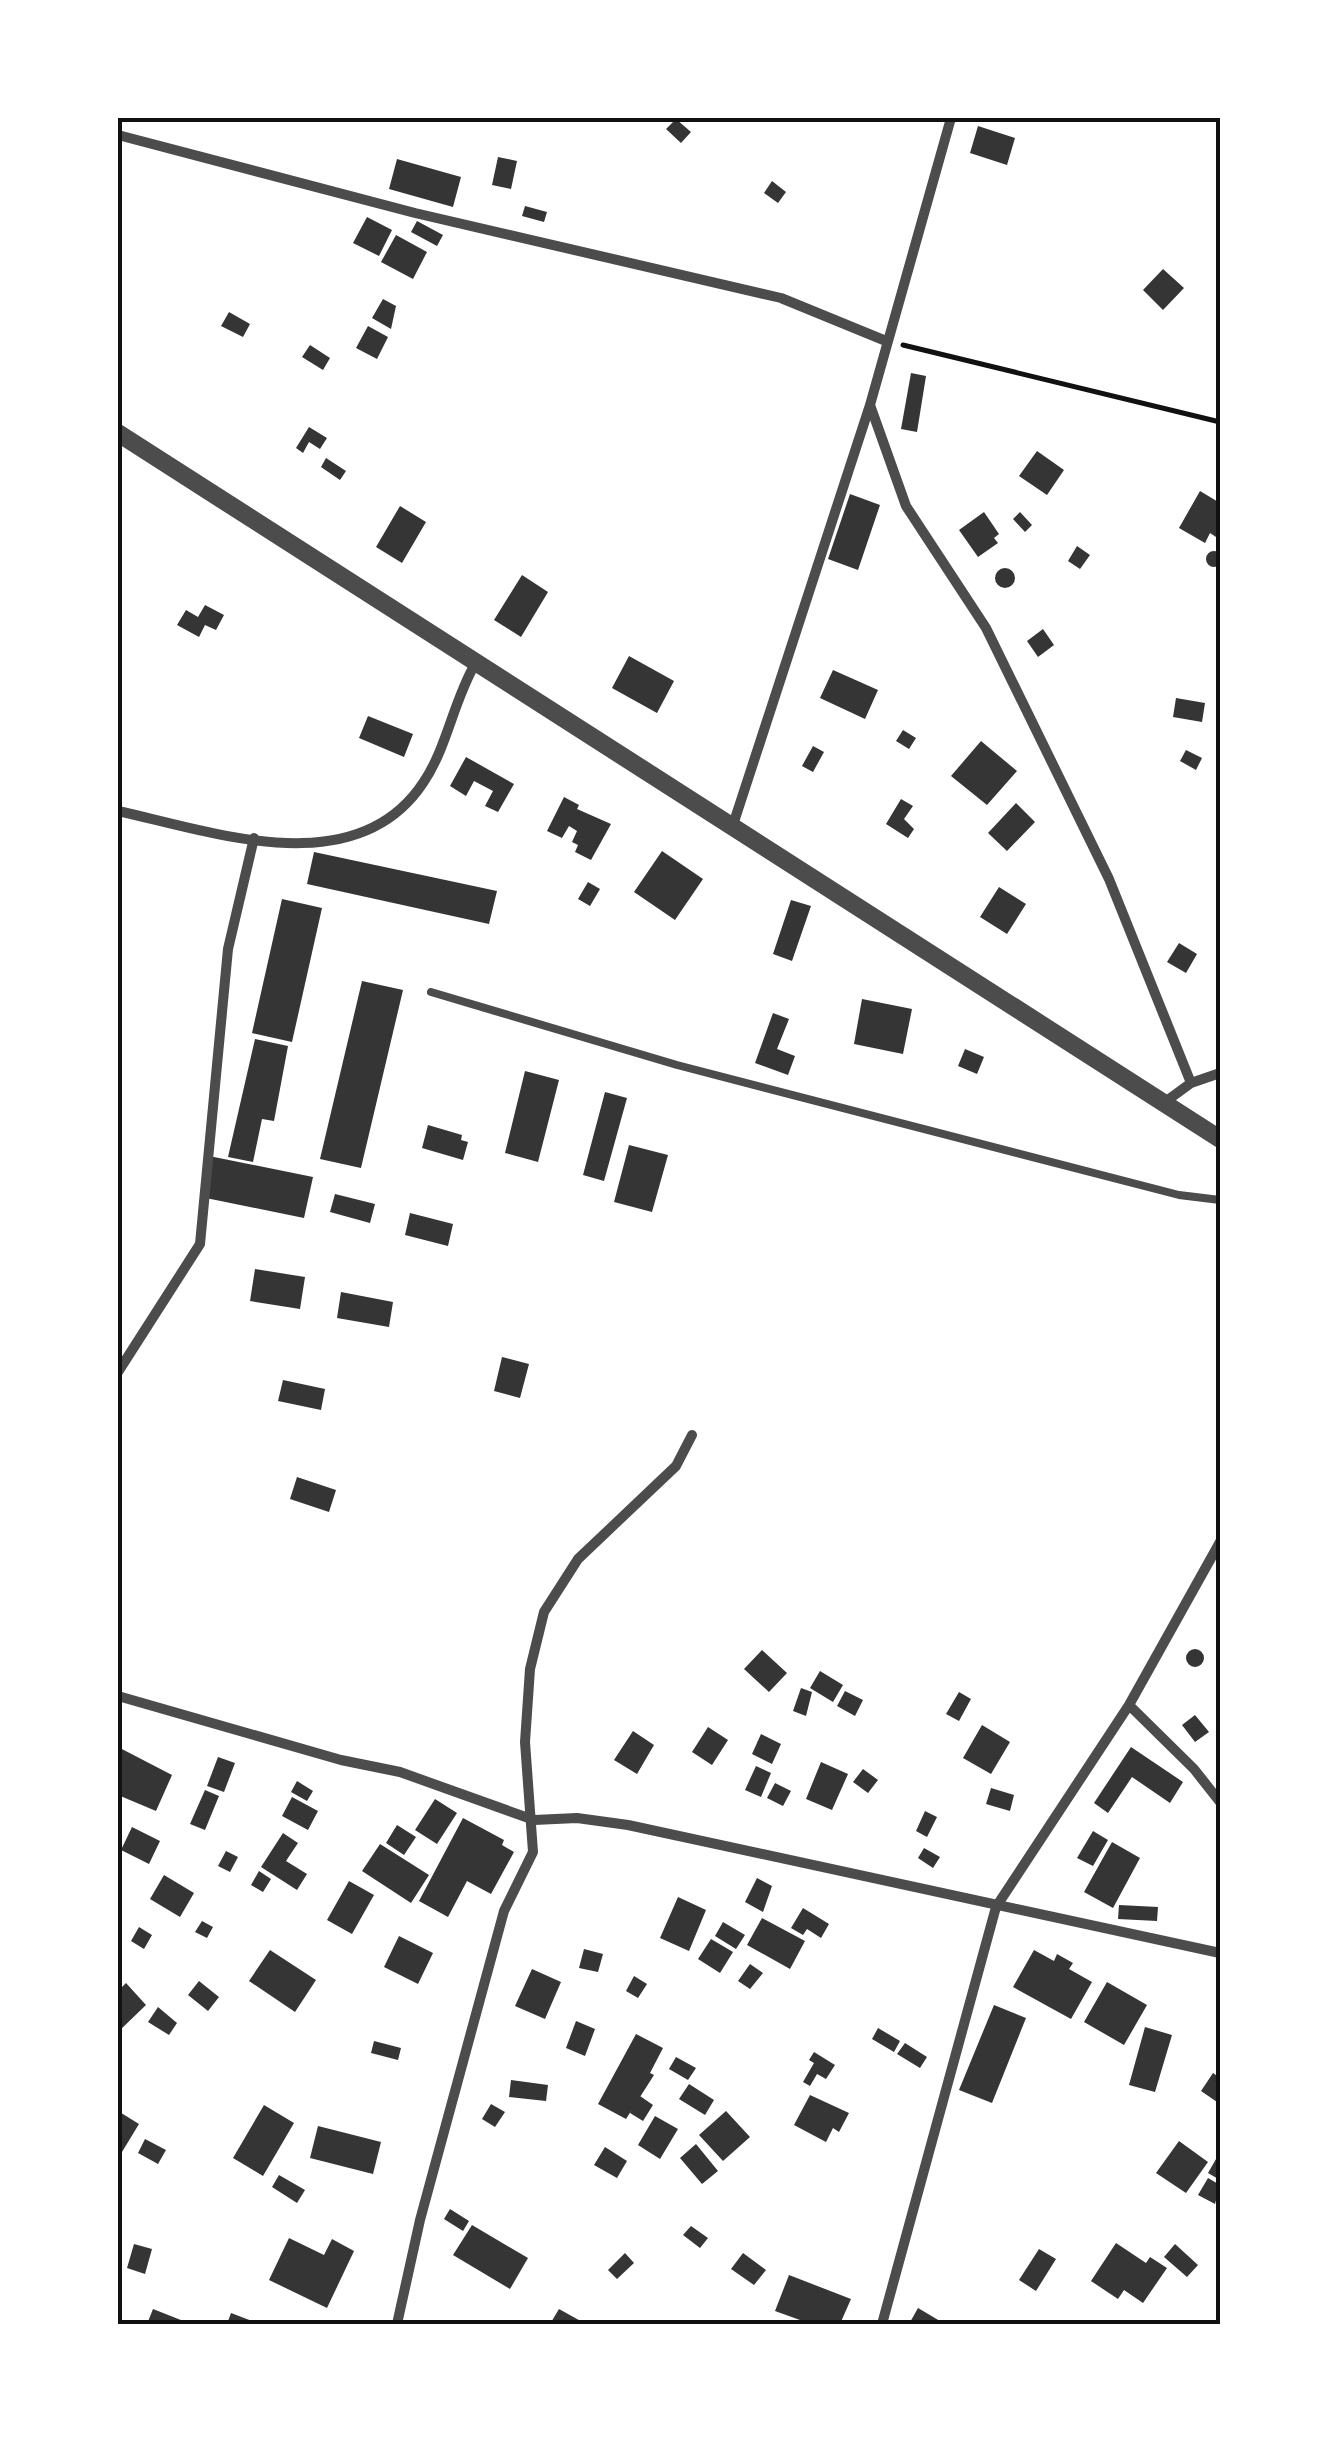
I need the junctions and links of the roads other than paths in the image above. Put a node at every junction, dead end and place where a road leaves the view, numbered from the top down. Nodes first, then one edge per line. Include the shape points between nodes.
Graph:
1 (951, 118) edge
2 (118, 134) edge
3 (886, 341) junction
4 (870, 405) junction
5 (118, 433) edge
6 (475, 664) junction
7 (118, 811) edge
8 (732, 830) junction
9 (254, 838) junction
10 (431, 992) dead end
11 (1220, 1072) edge
12 (1191, 1083) junction
13 (1165, 1102) junction
14 (1220, 1139) edge
15 (1220, 1200) edge
16 (118, 1372) edge
17 (692, 1435) dead end
18 (1220, 1542) edge
19 (118, 1696) edge
20 (1128, 1705) junction
21 (1220, 1802) edge
22 (534, 1820) junction
23 (996, 1907) junction
24 (1220, 1953) edge
25 (397, 2324) edge
26 (882, 2324) edge

1 - 3 street
2 - 3 street via 781,298
3 - 4 street
4 - 8 street
4 - 12 street via 906,506 986,628 1109,879
5 - 6 street
6 - 8 street
6 - 9 street via 426,779 388,821 350,838 302,844
7 - 9 street
8 - 13 street
9 - 16 street via 228,949 200,1244
10 - 15 lane via 678,1065
11 - 12 street
12 - 13 street
13 - 14 street
17 - 22 street via 676,1466 578,1559 544,1612 530,1669 525,1742
18 - 20 street
19 - 22 street via 400,1772
20 - 21 street
20 - 23 street
22 - 23 street via 628,1825
22 - 25 street via 534,1852 504,1911
23 - 24 street
23 - 26 street

